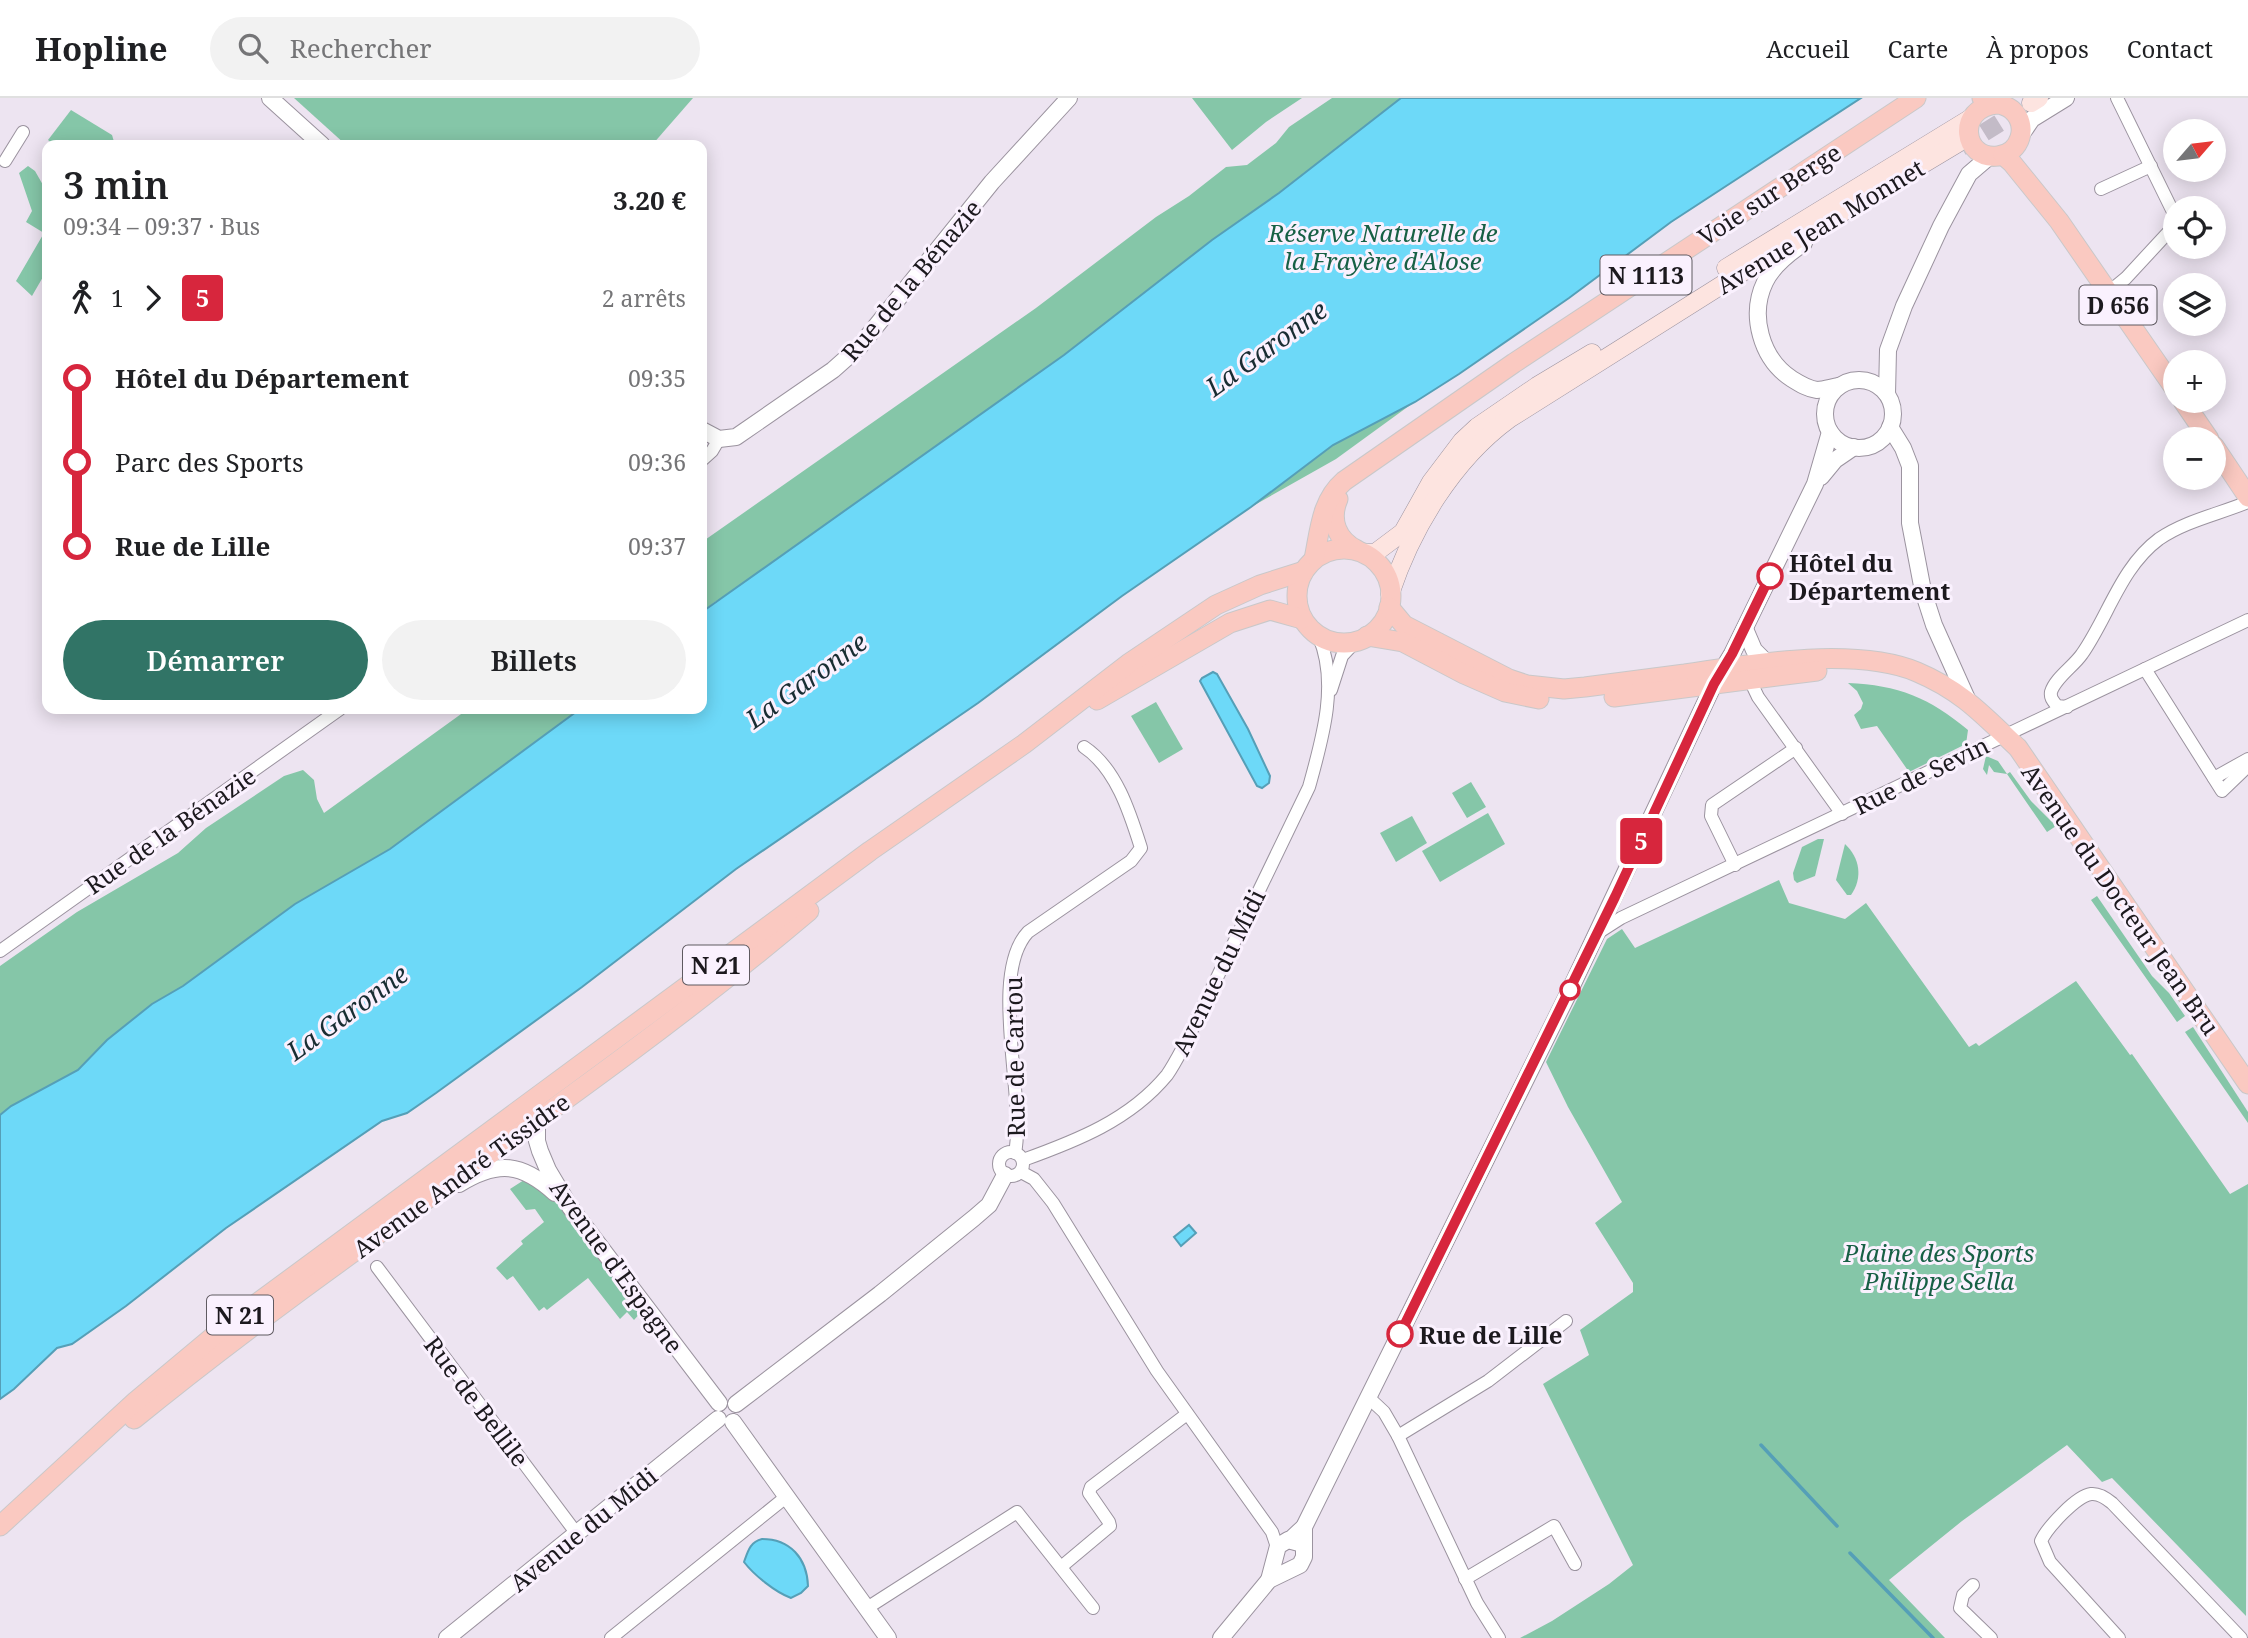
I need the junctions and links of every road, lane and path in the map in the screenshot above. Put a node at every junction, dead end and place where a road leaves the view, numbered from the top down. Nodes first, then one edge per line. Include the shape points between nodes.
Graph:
1 (270, 98) edge
2 (1069, 98) edge
3 (1916, 98) edge
4 (2066, 98) edge
5 (2117, 98) edge
6 (1978, 106) edge
7 (23, 132) dead end
8 (2020, 139) junction
9 (316, 140) edge
10 (1974, 148) junction
11 (5, 161) dead end
12 (2151, 166) junction
13 (2101, 189) dead end
14 (2165, 196) edge
15 (2059, 221) junction
16 (2163, 238) edge
17 (2109, 292) junction
18 (1664, 309) junction
19 (1888, 350) junction
20 (2163, 371) edge
21 (1864, 380) junction
22 (1839, 386) junction
23 (1886, 394) junction
24 (1891, 427) junction
25 (1830, 432) junction
26 (707, 433) edge
27 (719, 439) junction
28 (1853, 447) junction
29 (707, 456) edge
30 (1381, 458) junction
31 (2226, 465) edge
32 (1815, 484) junction
33 (2248, 499) edge
34 (1361, 551) junction
35 (1309, 565) junction
36 (1390, 600) junction
37 (1302, 619) junction
38 (2248, 620) edge
39 (1745, 629) junction
40 (1319, 637) junction
41 (1362, 638) junction
42 (1767, 663) junction
43 (2144, 669) junction
44 (1747, 672) junction
45 (1719, 676) junction
46 (2052, 689) junction
47 (1968, 701) junction
48 (2067, 707) junction
49 (1326, 711) junction
50 (333, 714) edge
51 (2039, 720) junction
52 (2006, 741) junction
53 (1024, 744) junction
54 (1084, 747) dead end
55 (1796, 748) junction
56 (2248, 759) edge
57 (2248, 766) edge
58 (2214, 778) junction
59 (1842, 814) junction
60 (922, 817) junction
61 (1735, 865) junction
62 (1596, 934) junction
63 (0, 951) edge
64 (2248, 1084) edge
65 (537, 1120) junction
66 (1016, 1165) junction
67 (570, 1207) junction
68 (364, 1245) junction
69 (377, 1267) dead end
70 (1566, 1321) dead end
71 (1369, 1398) junction
72 (719, 1402) junction
73 (736, 1404) junction
74 (1187, 1414) junction
75 (725, 1421) junction
76 (1398, 1436) junction
77 (786, 1497) junction
78 (0, 1526) edge
79 (0, 1533) edge
80 (577, 1534) junction
81 (1284, 1544) junction
82 (1575, 1564) dead end
83 (1061, 1567) junction
84 (1288, 1570) junction
85 (1465, 1579) junction
86 (1269, 1580) junction
87 (1973, 1585) dead end
88 (867, 1608) junction
89 (1093, 1608) dead end
90 (447, 1638) edge
91 (611, 1638) edge
92 (888, 1638) edge
93 (1221, 1638) edge
94 (1499, 1638) edge
95 (1992, 1638) edge
96 (2119, 1638) edge
97 (2241, 1638) edge

1 - 9 street
2 - 27 street, Rue de la Bénazie via 992,182 846,360 736,437
3 - 30 main road, Voie sur Berge / N 1113 via 1514,363
4 - 8 street via 2032,118
5 - 12 street
6 - 8 main road via 2013,111 2021,126
6 - 10 main road via 1969,134
6 - 18 main road
7 - 11 street
8 - 10 main road via 2015,148
8 - 15 main road, D 656 via 2027,164
10 - 15 main road, D 656 via 2012,163
10 - 18 main road, Avenue Jean Monnet
10 - 19 street via 1959,174 1948,211
10 - 22 street via 1791,252 1766,280 1758,314 1760,332 1773,361 1802,385 1816,390
10 - 36 main road, Avenue Jean Monnet via 1717,287 1485,436 1440,491 1396,577
12 - 13 street
12 - 14 street
15 - 17 main road, D 656
16 - 17 street
17 - 20 main road, D 656
18 - 34 main road, Avenue Jean Monnet via 1477,427 1431,482 1403,533 1375,552
19 - 21 street
19 - 23 street
21 - 22 street
21 - 23 street
22 - 25 street via 1826,403
23 - 24 street via 1893,410
24 - 28 street via 1877,443
24 - 47 street via 1910,466 1910,523 1923,591
25 - 28 street
25 - 32 street
26 - 27 street
27 - 29 street, Rue de la Bénazie
28 - 32 street
30 - 34 main road, N 1113 via 1347,488 1334,509 1339,535
30 - 35 main road, N 1113 via 1334,490
31 - 33 main road
32 - 39 street
33 - 46 street via 2173,531 2148,549 2131,569 2081,655
34 - 35 main road via 1335,550
34 - 36 main road via 1383,570
35 - 37 main road via 1299,583
35 - 53 main road, Avenue André Tissidre via 1207,610 1097,686
36 - 41 main road via 1382,623
36 - 45 main road via 1404,625 1527,685 1564,689
37 - 40 main road
37 - 53 main road, Avenue André Tissidre via 1270,610 1217,629
38 - 43 street, Rue de Sevin
39 - 42 street
39 - 45 street
40 - 41 main road via 1334,642
40 - 49 street, Avenue du Midi via 1327,661
41 - 45 main road via 1403,642 1505,692 1551,701 1587,700
41 - 49 street, Avenue du Midi via 1342,656
42 - 44 main road
42 - 47 main road via 1864,660 1889,664 1916,671
43 - 48 street, Rue de Sevin
43 - 58 street
44 - 45 main road
44 - 52 main road via 1880,673 1910,681 1948,700
44 - 55 street via 1758,697
45 - 62 street
46 - 48 street via 2053,702
46 - 51 street via 2044,699
47 - 52 main road
48 - 51 street, Rue de Sevin
49 - 66 street, Avenue du Midi via 1307,792 1168,1073 1143,1100 1115,1119
50 - 63 street, Rue de la Bénazie
51 - 52 street, Rue de Sevin
52 - 59 street, Rue de Sevin
52 - 64 main road, Avenue du Docteur Jean Bru via 2036,793 2062,812
53 - 60 main road, Avenue André Tissidre
54 - 66 street, Rue de Cartou via 1107,768 1141,848 1017,945 1011,973
55 - 59 street
55 - 61 street via 1712,805 1711,816
56 - 58 street
57 - 58 street via 2222,791
59 - 61 street, Rue de Sevin
60 - 65 main road, Avenue André Tissidre / N 21 via 796,922
60 - 78 main road, Avenue André Tissidre / N 21 via 239,1317 151,1387
61 - 62 street, Rue de Sevin
62 - 71 street
65 - 67 street, Avenue d'Espagne via 540,1151
65 - 68 main road, Avenue André Tissidre / N 21
66 - 73 street via 977,1216
66 - 74 street, Rue de Cartou via 1053,1203
67 - 68 street, Avenue d'Espagne via 540,1179 509,1168 467,1180
67 - 72 street, Avenue d'Espagne
68 - 79 main road, Avenue André Tissidre / N 21 via 147,1408
69 - 80 street, Rue de Bellile
70 - 76 street via 1488,1381
71 - 76 street
71 - 81 street via 1304,1527
72 - 73 street
72 - 75 street via 715,1409
73 - 75 street via 739,1413
74 - 81 street, Rue de Cartou
74 - 83 street via 1090,1487 1089,1493 1110,1527
75 - 77 street
75 - 80 street, Avenue du Midi
76 - 85 street
77 - 88 street
77 - 91 street
80 - 90 street, Avenue du Midi
81 - 84 street via 1278,1564
81 - 84 street via 1303,1562
81 - 86 street
82 - 85 street via 1554,1526
83 - 88 street via 1017,1512
83 - 89 street
84 - 86 street
85 - 94 street
86 - 93 street
87 - 95 street via 1963,1595 1960,1608
88 - 92 street
96 - 97 street via 2050,1562 2041,1541 2068,1509 2089,1494 2112,1503

